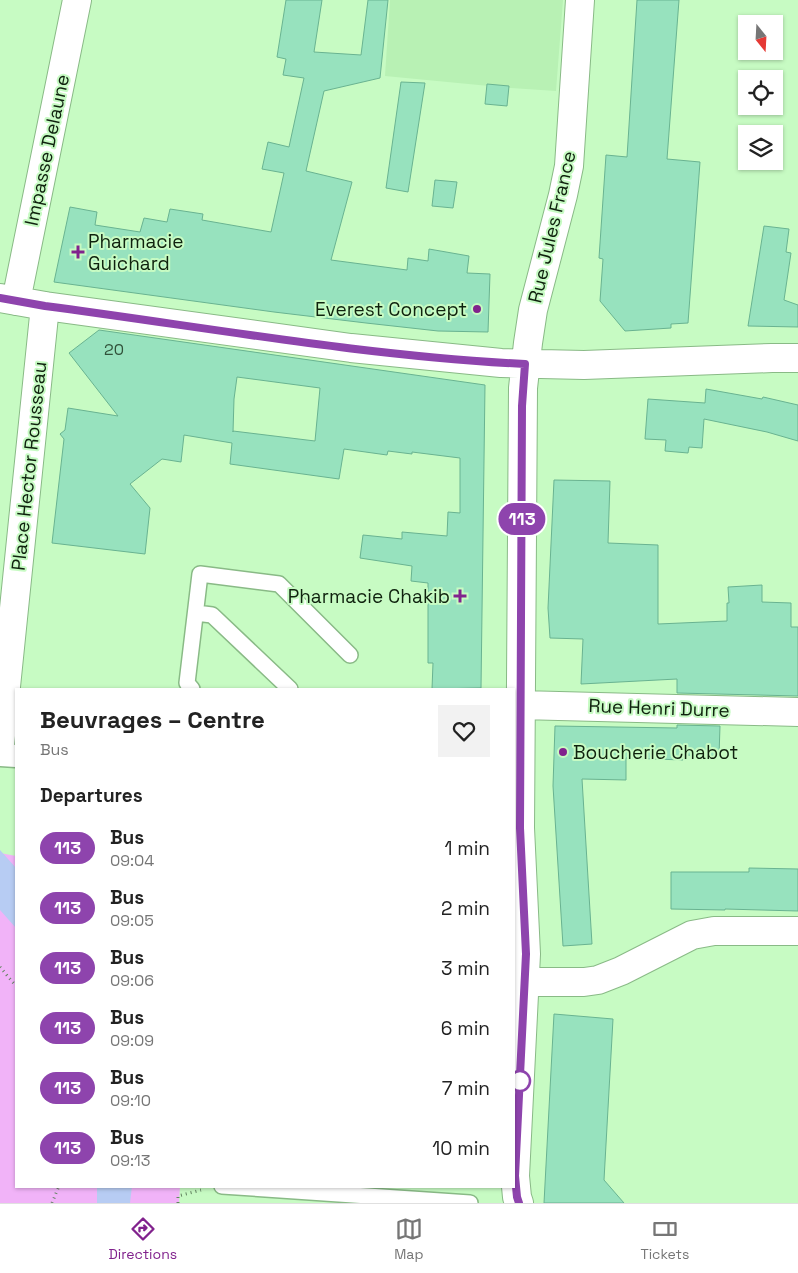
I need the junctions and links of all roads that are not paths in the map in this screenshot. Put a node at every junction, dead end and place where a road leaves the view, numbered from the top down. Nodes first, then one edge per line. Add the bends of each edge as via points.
1 (78, 0) edge
2 (580, 0) edge
3 (8, 300) edge
4 (45, 306) junction
5 (798, 358) edge
6 (525, 364) junction
7 (196, 613) junction
8 (350, 656) dead end
9 (191, 688) edge
10 (289, 688) edge
11 (520, 705) junction
12 (798, 712) edge
13 (0, 745) edge
14 (0, 755) edge
15 (15, 756) edge
16 (517, 828) edge
17 (798, 931) edge
18 (519, 982) edge
19 (251, 1188) edge
20 (470, 1203) edge
21 (518, 1203) edge

1 - 3 street, Impasse Delaune
2 - 6 street, Rue Jules France via 569,166 533,310
3 - 4 street
4 - 6 street via 351,348
4 - 13 street, Place Hector Rousseau
5 - 6 street
6 - 11 street, Rue Jules France
7 - 8 lane via 200,574 279,584
7 - 9 lane via 187,683
7 - 10 lane via 212,615
11 - 12 street, Rue Henri Durre
11 - 16 street, Rue Jules France
14 - 15 street
16 - 18 street, Rue Jules France via 526,936
17 - 18 street via 714,931 692,935 598,980
18 - 21 street, Rue Jules France via 515,1176
19 - 20 lane

